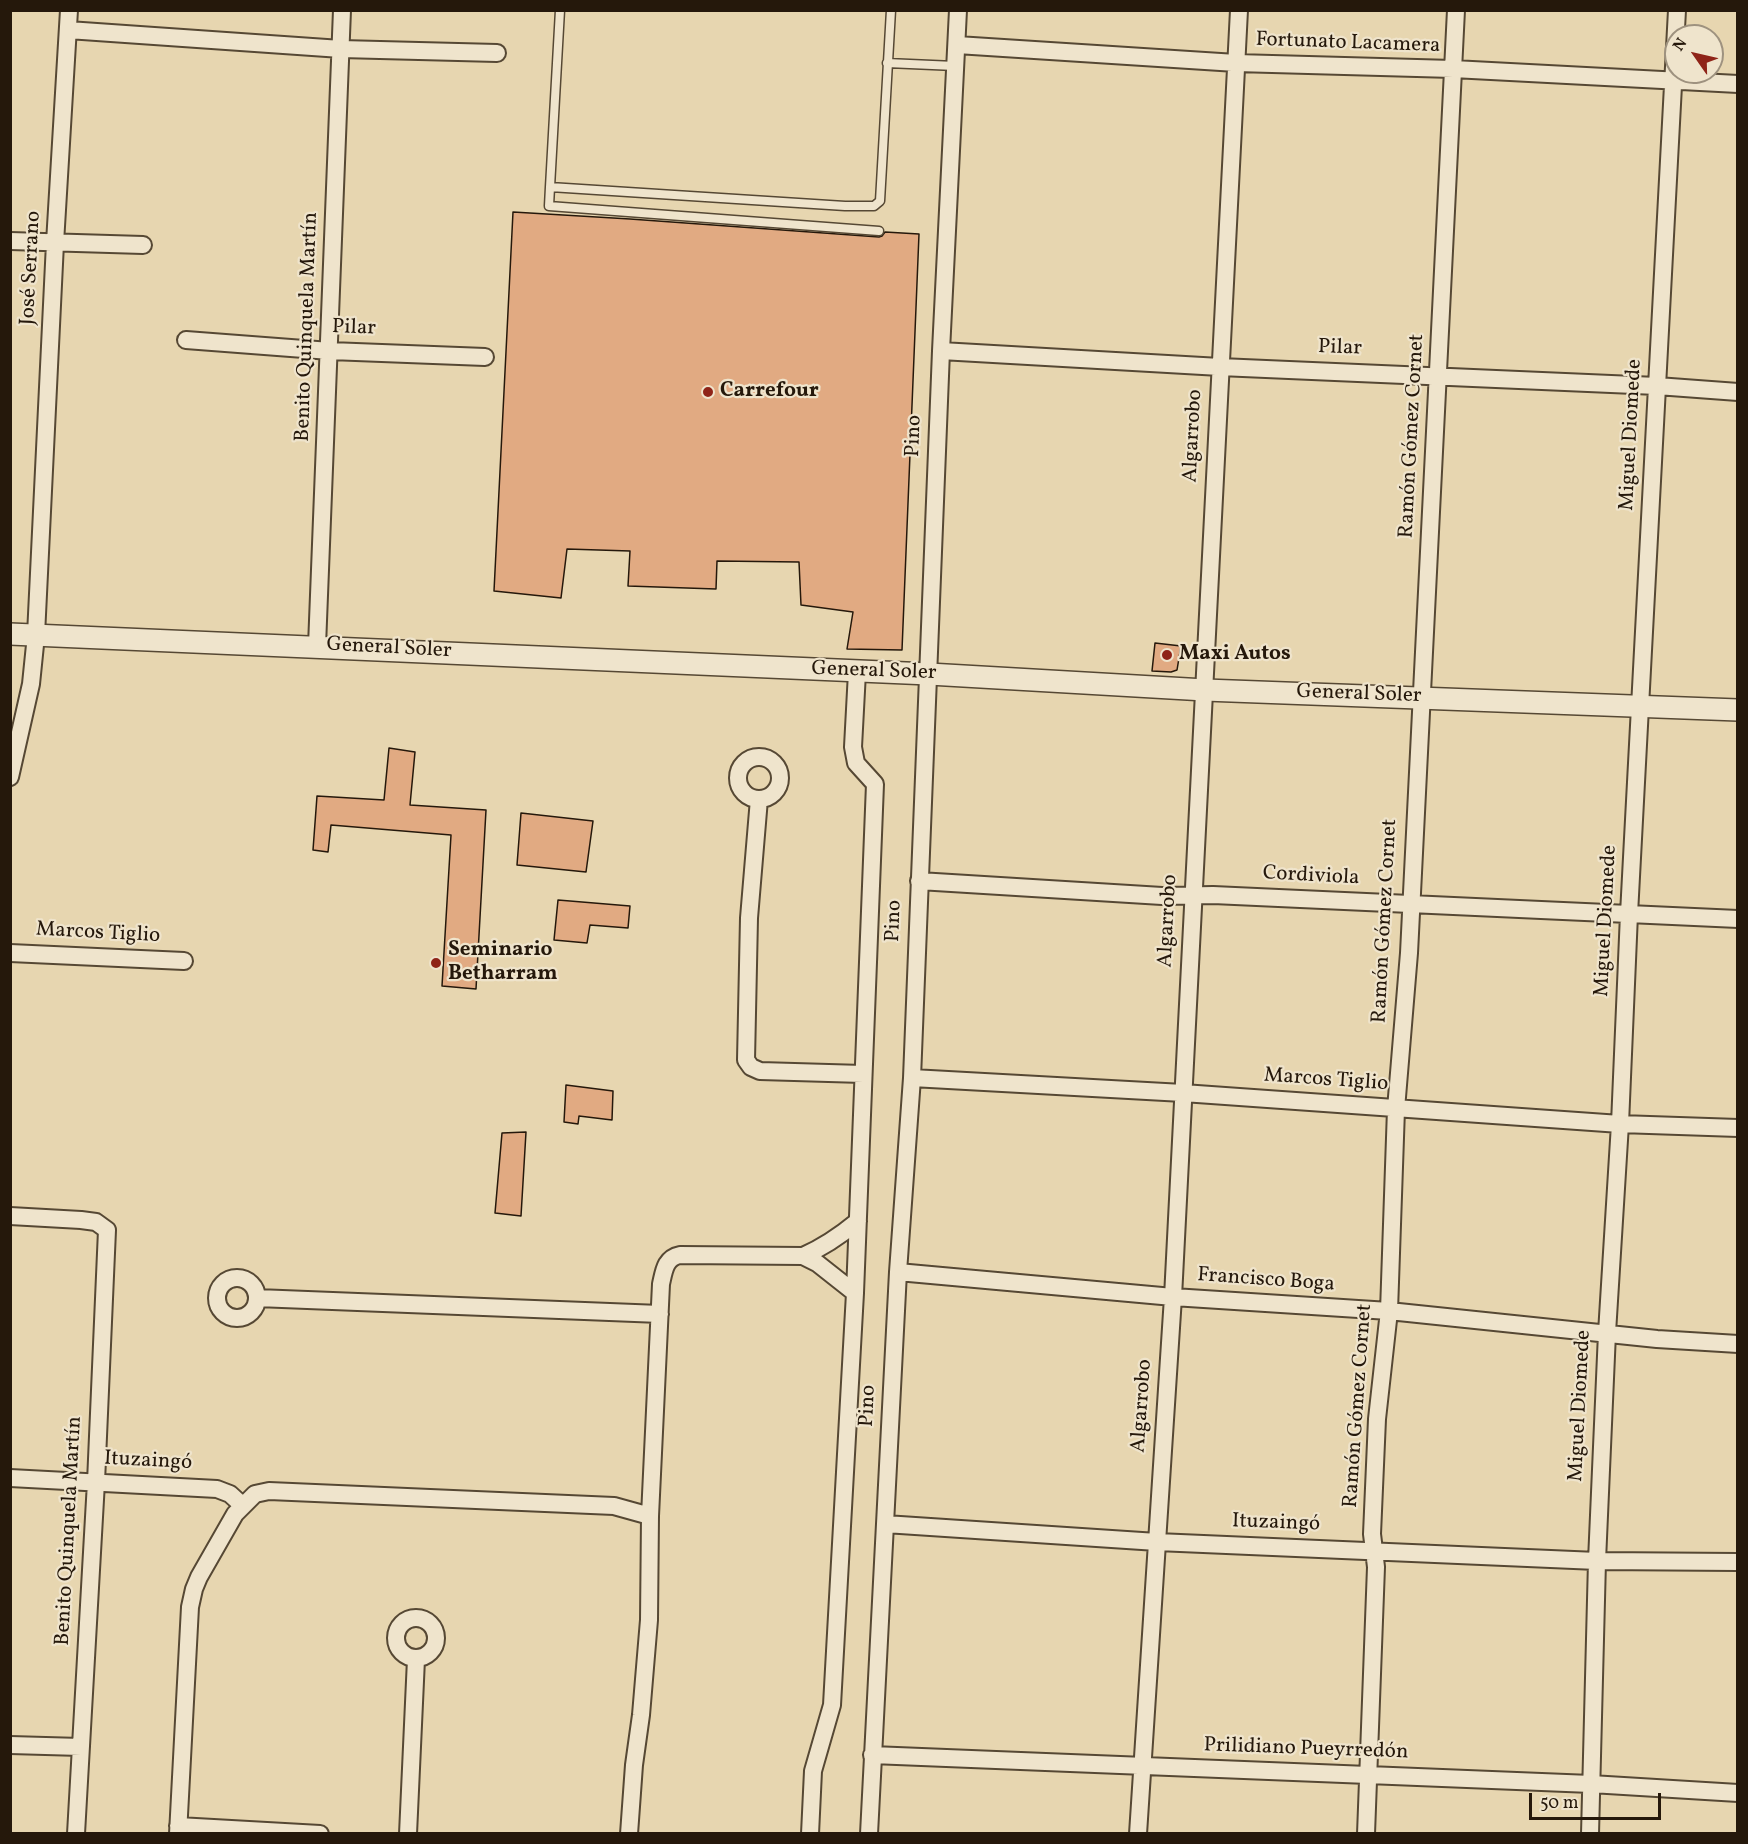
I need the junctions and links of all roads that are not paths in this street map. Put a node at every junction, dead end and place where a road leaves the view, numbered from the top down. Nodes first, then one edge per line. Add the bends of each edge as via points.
1 (69, 10) edge
2 (342, 10) edge
3 (560, 10) edge
4 (891, 10) edge
5 (958, 10) edge
6 (1239, 10) edge
7 (1456, 10) edge
8 (68, 30) junction
9 (957, 45) junction
10 (341, 49) junction
11 (497, 53) dead end
12 (887, 63) junction
13 (1236, 63) junction
14 (956, 66) junction
15 (1453, 69) junction
16 (1664, 80) edge
17 (1673, 84) edge
18 (550, 187) junction
19 (879, 231) dead end
20 (10, 241) edge
21 (55, 243) junction
22 (143, 246) dead end
23 (186, 340) dead end
24 (330, 351) junction
25 (941, 351) junction
26 (485, 357) dead end
27 (1220, 367) junction
28 (1438, 375) junction
29 (1658, 386) junction
30 (1737, 392) edge
31 (10, 634) edge
32 (36, 635) junction
33 (317, 646) junction
34 (857, 672) junction
35 (928, 674) junction
36 (1205, 690) junction
37 (1421, 698) junction
38 (1641, 706) junction
39 (1737, 710) edge
40 (10, 777) edge
41 (759, 799) dead end
42 (919, 881) junction
43 (1192, 896) junction
44 (1410, 904) junction
45 (1629, 914) junction
46 (1737, 920) edge
47 (10, 953) edge
48 (184, 961) dead end
49 (863, 1074) junction
50 (912, 1078) junction
51 (1183, 1093) junction
52 (1396, 1109) junction
53 (1620, 1124) junction
54 (1737, 1128) edge
55 (10, 1216) edge
56 (858, 1221) junction
57 (803, 1256) junction
58 (898, 1272) junction
59 (855, 1293) junction
60 (1173, 1297) junction
61 (257, 1298) dead end
62 (1389, 1311) junction
63 (660, 1314) junction
64 (1607, 1333) junction
65 (1737, 1344) edge
66 (10, 1478) edge
67 (96, 1482) junction
68 (243, 1505) junction
69 (650, 1515) junction
70 (885, 1524) junction
71 (1157, 1542) junction
72 (1374, 1551) junction
73 (1597, 1561) junction
74 (1737, 1562) edge
75 (416, 1659) dead end
76 (10, 1745) edge
77 (81, 1747) junction
78 (872, 1755) junction
79 (1141, 1766) junction
80 (1369, 1775) junction
81 (1591, 1784) junction
82 (1737, 1793) edge
83 (178, 1830) edge
84 (76, 1833) edge
85 (320, 1833) edge
86 (408, 1833) edge
87 (629, 1833) edge
88 (810, 1833) edge
89 (869, 1833) edge
90 (1138, 1833) edge
91 (1366, 1833) edge
92 (1590, 1833) edge

1 - 8 street, José Serrano
2 - 10 street, Benito Quinquela Martín
3 - 18 lane
4 - 12 lane
5 - 9 street, Pino
6 - 13 street, Algarrobo
7 - 15 street, Ramón Gómez Cornet
8 - 10 street
8 - 21 street, José Serrano
9 - 13 street, Fortunato Lacamera
9 - 14 street, Pino
10 - 11 street
10 - 24 street, Benito Quinquela Martín
12 - 14 lane
12 - 18 lane via 880,201 874,206 800,205
13 - 15 street, Fortunato Lacamera
13 - 27 street, Algarrobo
14 - 25 street, Pino
15 - 16 street, Fortunato Lacamera
15 - 28 street, Ramón Gómez Cornet
17 - 29 street, Miguel Diomede
18 - 19 lane via 549,206
20 - 21 street
21 - 22 street
21 - 32 street, José Serrano
23 - 24 street, Pilar
24 - 26 street, Pilar
24 - 33 street, Benito Quinquela Martín
25 - 27 street, Pilar
25 - 35 street, Pino
27 - 28 street, Pilar
27 - 36 street, Algarrobo
28 - 29 street, Pilar
28 - 37 street, Ramón Gómez Cornet
29 - 30 street, Pilar
29 - 38 street, Miguel Diomede
31 - 32 street, General Soler
32 - 33 street, General Soler
32 - 40 street, José Serrano via 32,684
33 - 34 street, General Soler
34 - 35 street, General Soler
34 - 49 street via 853,747 856,763 875,784
35 - 36 street, General Soler
35 - 42 street, Pino
36 - 37 street, General Soler
36 - 43 street, Algarrobo
37 - 38 street, General Soler
37 - 44 street, Ramón Gómez Cornet
38 - 39 street, General Soler
38 - 45 street, Miguel Diomede
41 - 49 street via 749,918 746,1060 760,1071
42 - 43 street, Cordiviola
42 - 50 street, Pino
43 - 44 street, Cordiviola
43 - 51 street, Algarrobo
44 - 45 street, Cordiviola
44 - 52 street, Ramón Gómez Cornet
45 - 46 street, Cordiviola
45 - 53 street, Miguel Diomede
47 - 48 street, Marcos Tiglio
49 - 56 street
50 - 51 street, Marcos Tiglio
50 - 58 street, Pino
51 - 52 street, Marcos Tiglio
51 - 60 street, Algarrobo
52 - 53 street, Marcos Tiglio
52 - 62 street, Ramón Gómez Cornet
53 - 54 street, Marcos Tiglio
53 - 64 street, Miguel Diomede
55 - 67 street, Benito Quinquela Martín via 96,1222 107,1230
56 - 57 street via 842,1235
56 - 59 street
57 - 59 street
57 - 63 street via 674,1256 666,1264
58 - 60 street, Francisco Boga
58 - 70 street, Pino
59 - 88 street via 832,1705 813,1771
60 - 62 street, Francisco Boga
60 - 71 street, Algarrobo
61 - 63 street
62 - 64 street, Francisco Boga
62 - 72 street, Ramón Gómez Cornet via 1377,1419
63 - 69 street
64 - 65 street, Francisco Boga
64 - 73 street, Miguel Diomede
66 - 67 street, Ituzaingó
67 - 68 street, Ituzaingó via 217,1489
67 - 77 street, Benito Quinquela Martín
68 - 69 street via 255,1494 269,1491 614,1506
68 - 83 street via 194,1589 190,1607
69 - 87 street via 649,1620
70 - 71 street, Ituzaingó
70 - 78 street, Pino
71 - 72 street, Ituzaingó
71 - 79 street, Algarrobo
72 - 73 street, Ituzaingó
72 - 80 street, Ramón Gómez Cornet
73 - 74 street, Ituzaingó
73 - 81 street, Miguel Diomede
75 - 86 street
76 - 77 street
77 - 84 street, Benito Quinquela Martín
78 - 79 street, Prilidiano Pueyrredón
78 - 89 street, Pino
79 - 80 street, Prilidiano Pueyrredón
79 - 90 street, Algarrobo
80 - 81 street, Prilidiano Pueyrredón
80 - 91 street, Ramón Gómez Cornet
81 - 82 street, Prilidiano Pueyrredón
81 - 92 street, Miguel Diomede
83 - 85 street

